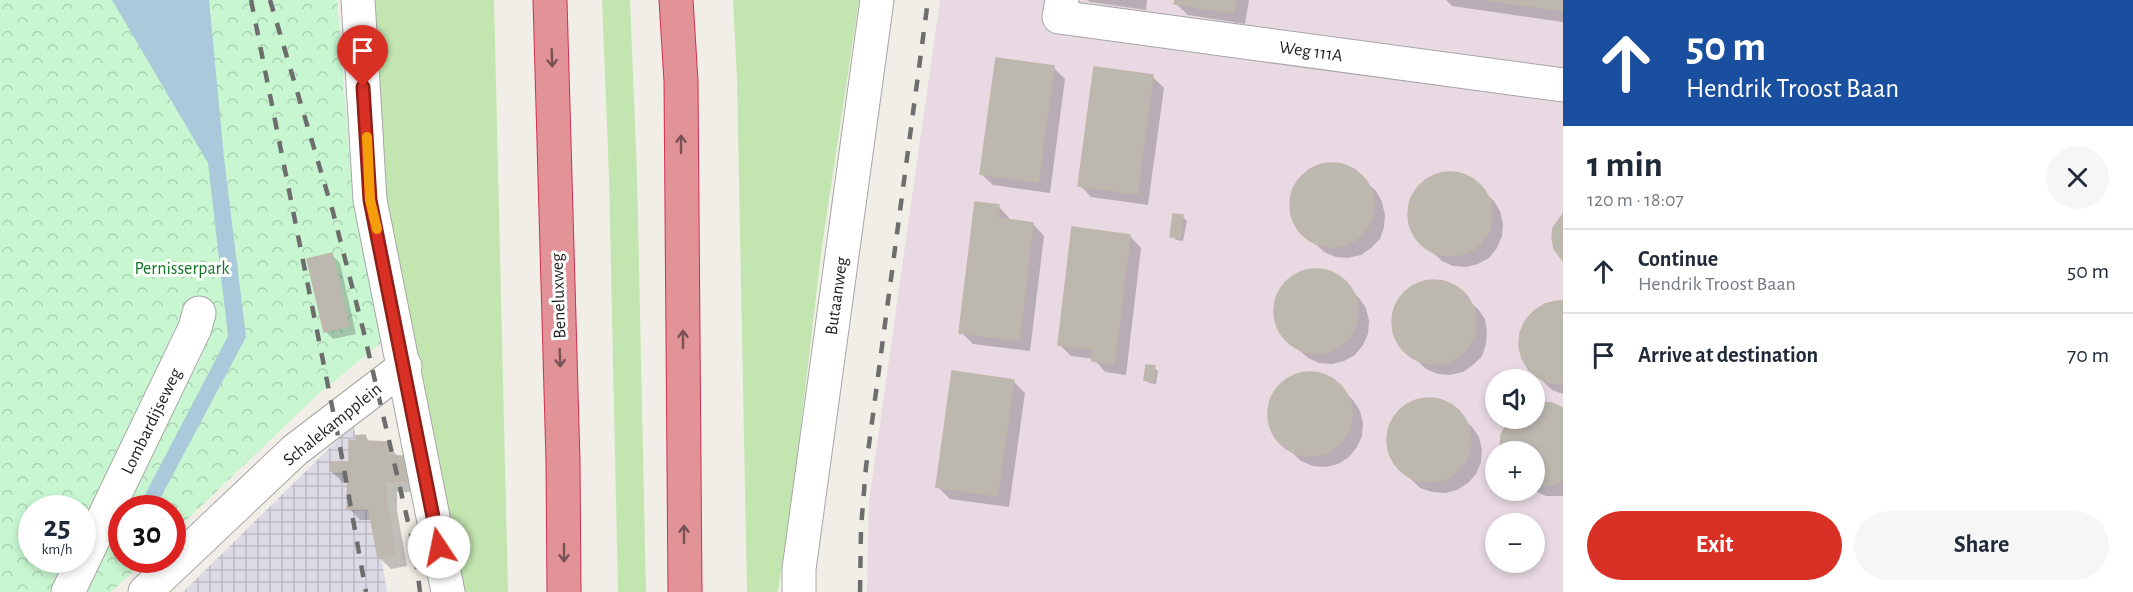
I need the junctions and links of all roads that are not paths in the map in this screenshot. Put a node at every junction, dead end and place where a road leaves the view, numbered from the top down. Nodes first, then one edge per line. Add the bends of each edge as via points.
1 (358, 0) edge
2 (550, 0) edge
3 (676, 0) edge
4 (877, 0) edge
5 (1060, 8) edge
6 (1563, 85) edge
7 (199, 313) dead end
8 (405, 366) junction
9 (68, 592) edge
10 (145, 592) edge
11 (448, 592) edge
12 (564, 592) edge
13 (685, 592) edge
14 (799, 592) edge

1 - 8 street via 370,200
2 -> 12 highway, Beneluxweg
13 -> 3 highway via 681,81
4 - 14 street, Butaanweg
5 - 6 street, Weg 111A
7 - 9 street, Lombardijseweg
8 - 10 street, Schalekampplein via 295,450
8 - 11 street, Schalekampplein

